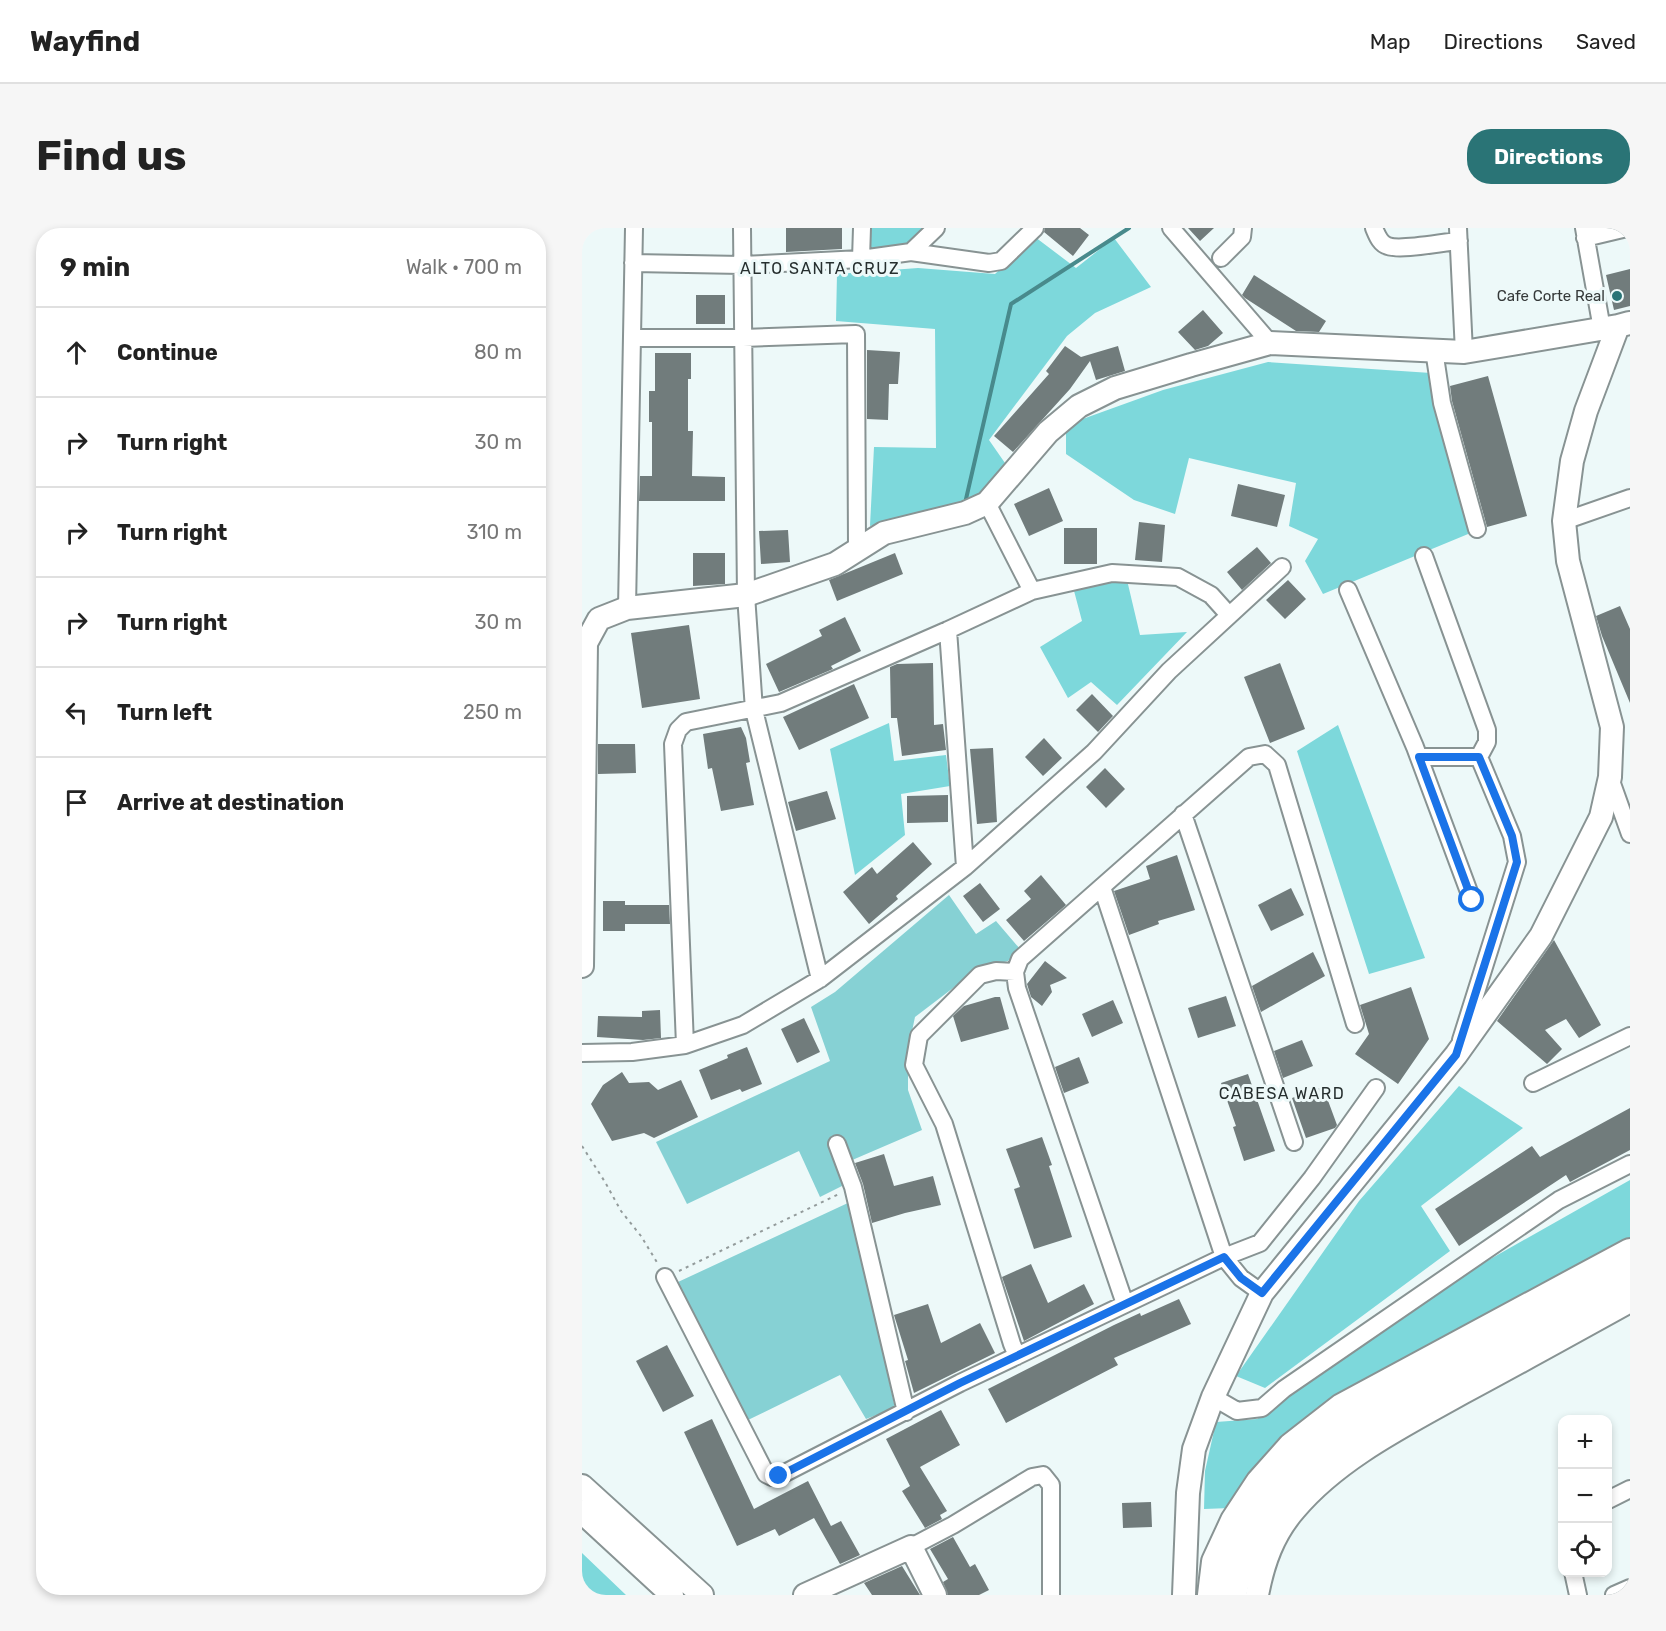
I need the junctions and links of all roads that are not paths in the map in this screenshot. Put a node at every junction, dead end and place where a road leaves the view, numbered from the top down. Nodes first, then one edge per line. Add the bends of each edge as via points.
1 (634, 228) edge
2 (742, 228) edge
3 (862, 228) edge
4 (936, 228) edge
5 (1035, 228) edge
6 (1171, 228) edge
7 (1243, 228) edge
8 (1374, 228) edge
9 (1627, 228) edge
10 (1584, 233) edge
11 (1459, 234) edge
12 (911, 252) junction
13 (1221, 258) dead end
14 (861, 259) junction
15 (633, 263) junction
16 (742, 265) junction
17 (1617, 326) edge
18 (632, 338) junction
19 (742, 338) junction
20 (1270, 343) junction
21 (1434, 350) junction
22 (1464, 352) junction
23 (1630, 498) edge
24 (987, 503) junction
25 (1564, 520) junction
26 (1477, 529) dead end
27 (857, 548) junction
28 (1424, 556) dead end
29 (1282, 567) dead end
30 (1348, 590) dead end
31 (1032, 591) junction
32 (746, 595) junction
33 (627, 608) junction
34 (1229, 615) junction
35 (948, 630) junction
36 (754, 710) junction
37 (1419, 757) junction
38 (1479, 757) junction
39 (1610, 777) junction
40 (1183, 814) junction
41 (1630, 834) edge
42 (965, 867) junction
43 (1102, 887) junction
44 (1472, 900) dead end
45 (582, 966) edge
46 (1016, 972) junction
47 (820, 979) junction
48 (1355, 1024) dead end
49 (1630, 1036) edge
50 (685, 1045) junction
51 (582, 1053) edge
52 (1456, 1055) junction
53 (1533, 1083) dead end
54 (1376, 1088) dead end
55 (1294, 1142) dead end
56 (837, 1144) dead end
57 (1630, 1164) edge
58 (1630, 1253) edge
59 (1224, 1257) junction
60 (665, 1277) road end
61 (1630, 1277) edge
62 (1262, 1293) junction
63 (1630, 1301) edge
64 (1125, 1304) junction
65 (1017, 1356) junction
66 (1213, 1396) junction
67 (906, 1412) junction
68 (582, 1486) edge
69 (1630, 1489) edge
70 (1612, 1498) edge
71 (582, 1512) edge
72 (911, 1546) junction
73 (1573, 1577) edge
74 (1630, 1588) edge
75 (672, 1595) edge
76 (702, 1595) edge
77 (806, 1595) edge
78 (935, 1595) edge
79 (1051, 1595) edge
80 (1184, 1595) edge
81 (1212, 1595) edge
82 (1232, 1595) edge
83 (1257, 1595) edge
84 (1578, 1595) edge
85 (1614, 1595) edge

1 - 15 street
2 - 16 street
3 - 14 street
4 - 12 street
5 - 12 street via 1001,261 989,263
6 - 20 street
7 - 13 street via 1242,237
8 - 11 street via 1386,246 1398,247
9 - 10 street
10 - 17 street
11 - 22 street
12 - 14 street
14 - 16 street
15 - 16 street
15 - 18 street
16 - 19 street
17 - 22 street
17 - 25 street via 1572,460
18 - 19 street
18 - 33 street
19 - 27 street via 856,334
19 - 32 street
20 - 21 street
20 - 24 street via 1115,388 1078,406 1048,432
21 - 22 street
21 - 26 street via 1442,403
23 - 25 street
24 - 27 street via 965,513 884,533
24 - 31 street
25 - 39 street via 1568,561 1612,727
27 - 32 street via 835,564
28 - 38 street via 1486,730 1487,742
29 - 34 street
30 - 37 street
31 - 34 street via 1112,573 1179,577 1211,595
31 - 35 street
32 - 33 street
32 - 36 street
33 - 45 street via 598,619 586,643
34 - 42 street via 1169,671 1094,752
35 - 36 street via 781,703
35 - 42 street
36 - 47 street
36 - 50 street via 686,722 673,744
37 - 38 street
37 - 44 street
38 - 52 street via 1512,836 1517,862
39 - 41 street
39 - 52 street via 1601,817 1541,936
40 - 43 street
40 - 48 street via 1249,757 1265,754 1277,765
40 - 55 street
42 - 47 street
43 - 46 street via 1020,959
43 - 59 street
46 - 64 street via 1017,988
46 - 65 street via 980,975 918,1036 914,1065 944,1124
47 - 50 street via 743,1025
49 - 53 street
50 - 51 street
52 - 62 street
54 - 59 street via 1260,1243
56 - 67 street via 853,1187
57 - 66 street via 1559,1200 1262,1408 1237,1411
58 - 81 highway via 1341,1408 1292,1447 1260,1483 1235,1521 1216,1562
59 - 62 street via 1241,1278
59 - 64 street
60 - 67 street via 766,1474 779,1476
61 - 82 highway via 1358,1426 1310,1461 1277,1499 1254,1538
62 - 66 street
63 - 83 street via 1390,1433 1316,1486 1275,1537 1262,1566
64 - 65 street
65 - 67 street
66 - 80 street via 1194,1449
68 - 76 street
69 - 70 street
71 - 75 street
72 - 77 street
72 - 78 street
72 - 79 street via 1032,1477 1043,1475 1051,1485
73 - 84 street
74 - 85 street

